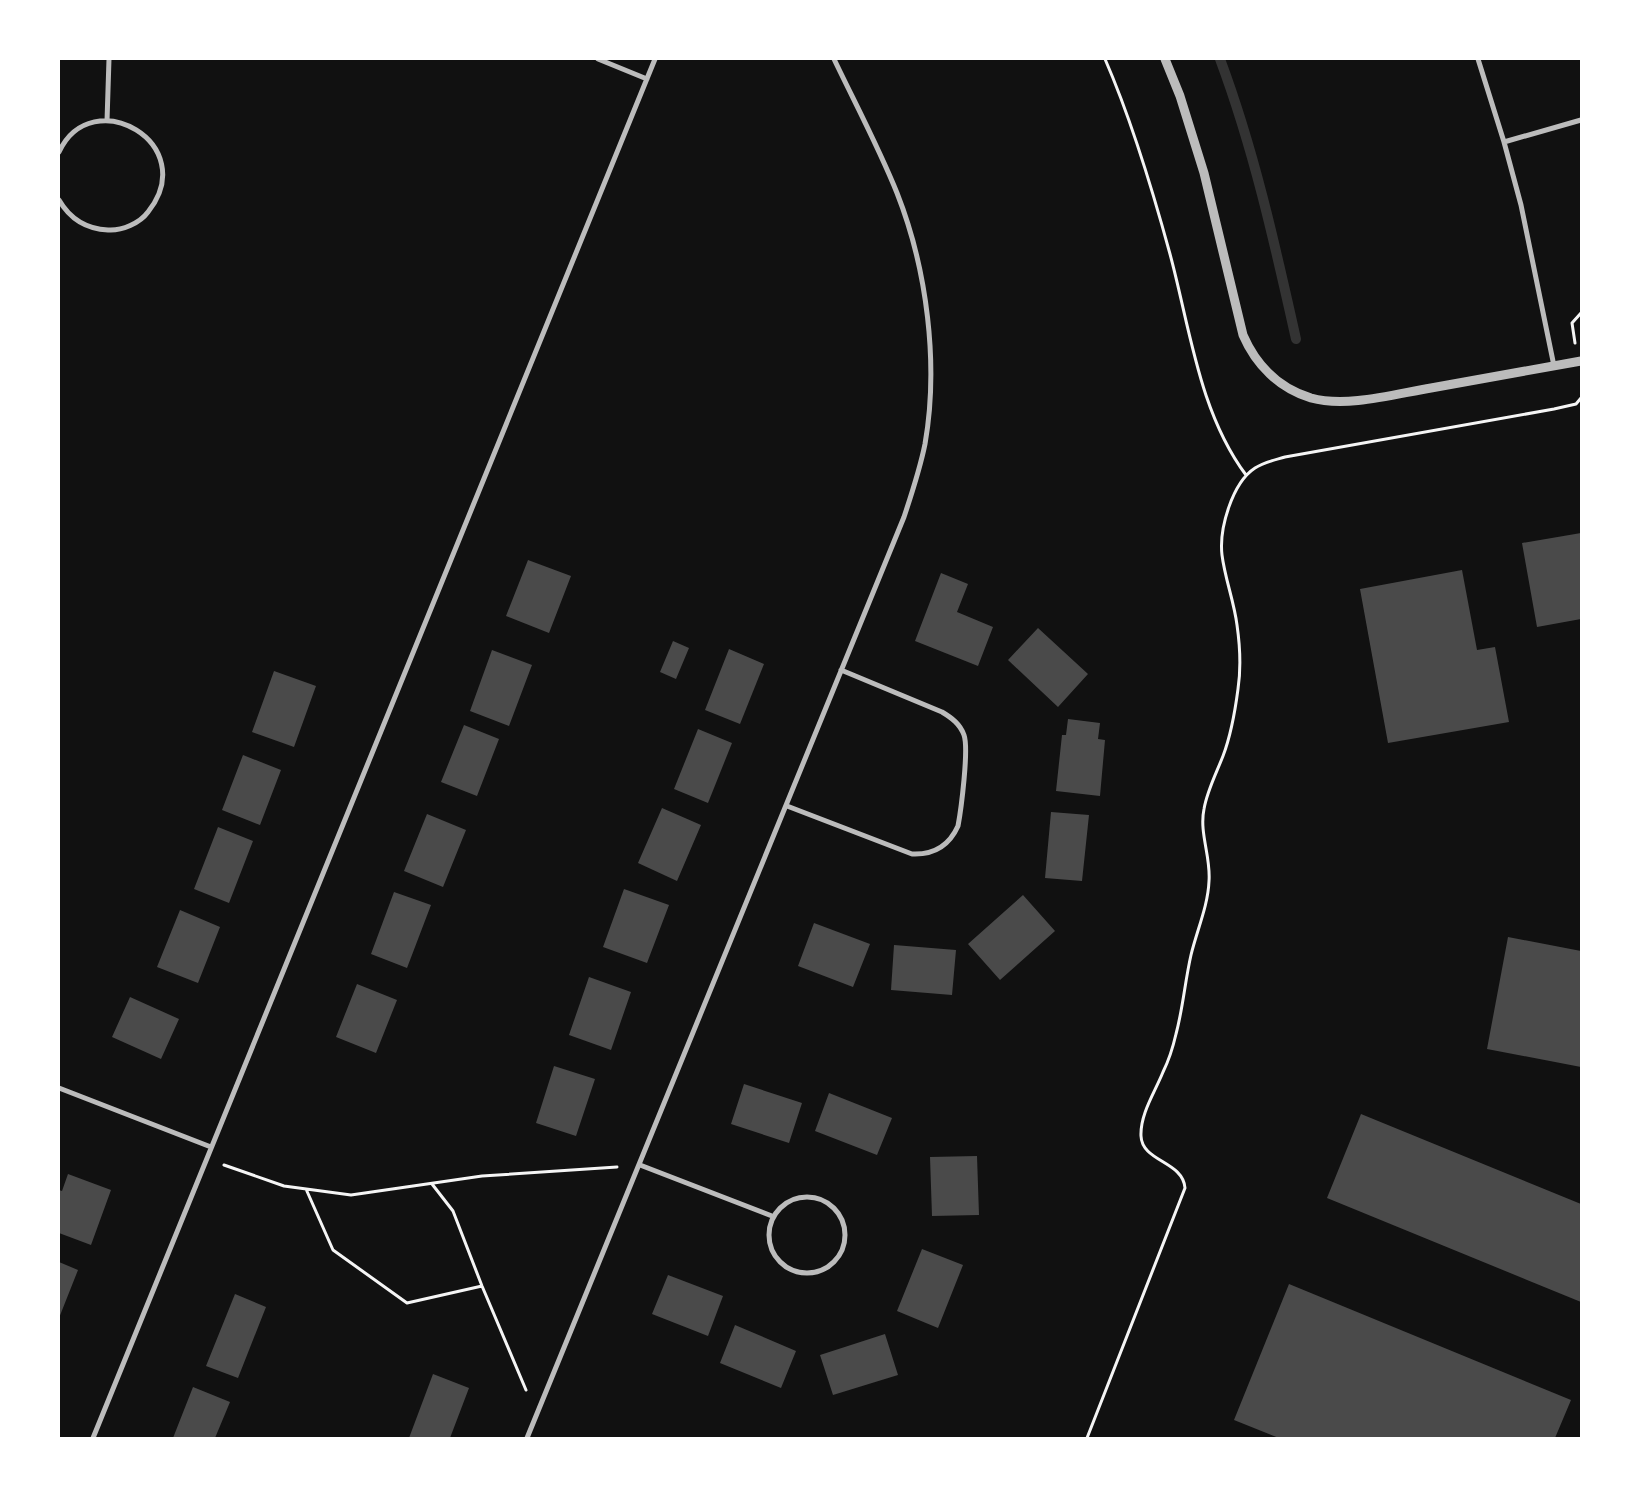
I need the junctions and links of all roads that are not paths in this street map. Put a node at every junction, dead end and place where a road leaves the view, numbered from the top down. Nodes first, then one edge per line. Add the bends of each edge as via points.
1 (109, 59) edge
2 (598, 59) edge
3 (655, 59) edge
4 (834, 59) edge
5 (1165, 59) edge
6 (1478, 59) edge
7 (646, 79) junction
8 (1581, 120) edge
9 (107, 121) junction
10 (1504, 142) junction
11 (59, 152) edge
12 (59, 200) edge
13 (1581, 361) edge
14 (1554, 366) junction
15 (842, 670) junction
16 (787, 806) junction
17 (59, 1088) edge
18 (211, 1147) junction
19 (640, 1165) junction
20 (772, 1216) junction
21 (93, 1438) edge
22 (528, 1438) edge

1 - 9 street
2 - 7 street
3 - 7 street
4 - 15 street via 908,224 923,293 930,368 928,418 919,469 904,517
5 - 14 street via 1204,173 1243,335 1256,359 1275,380 1305,396 1338,401
6 - 10 street
7 - 18 street
8 - 10 street
9 - 11 street via 90,124 74,132
9 - 12 street via 126,124 142,133 155,147 162,165 162,184 157,202 145,216 129,226 111,231 77,222
10 - 14 street via 1530,244
13 - 14 street
15 - 16 street
15 - 16 street via 956,721 966,743 958,826 944,846 929,854 912,854
16 - 19 street
17 - 18 street
18 - 21 street
19 - 20 street
19 - 22 street
20 - 20 street via 769,1241 773,1253 791,1270 815,1273 832,1264 843,1250 845,1224 830,1204 818,1198 792,1199

